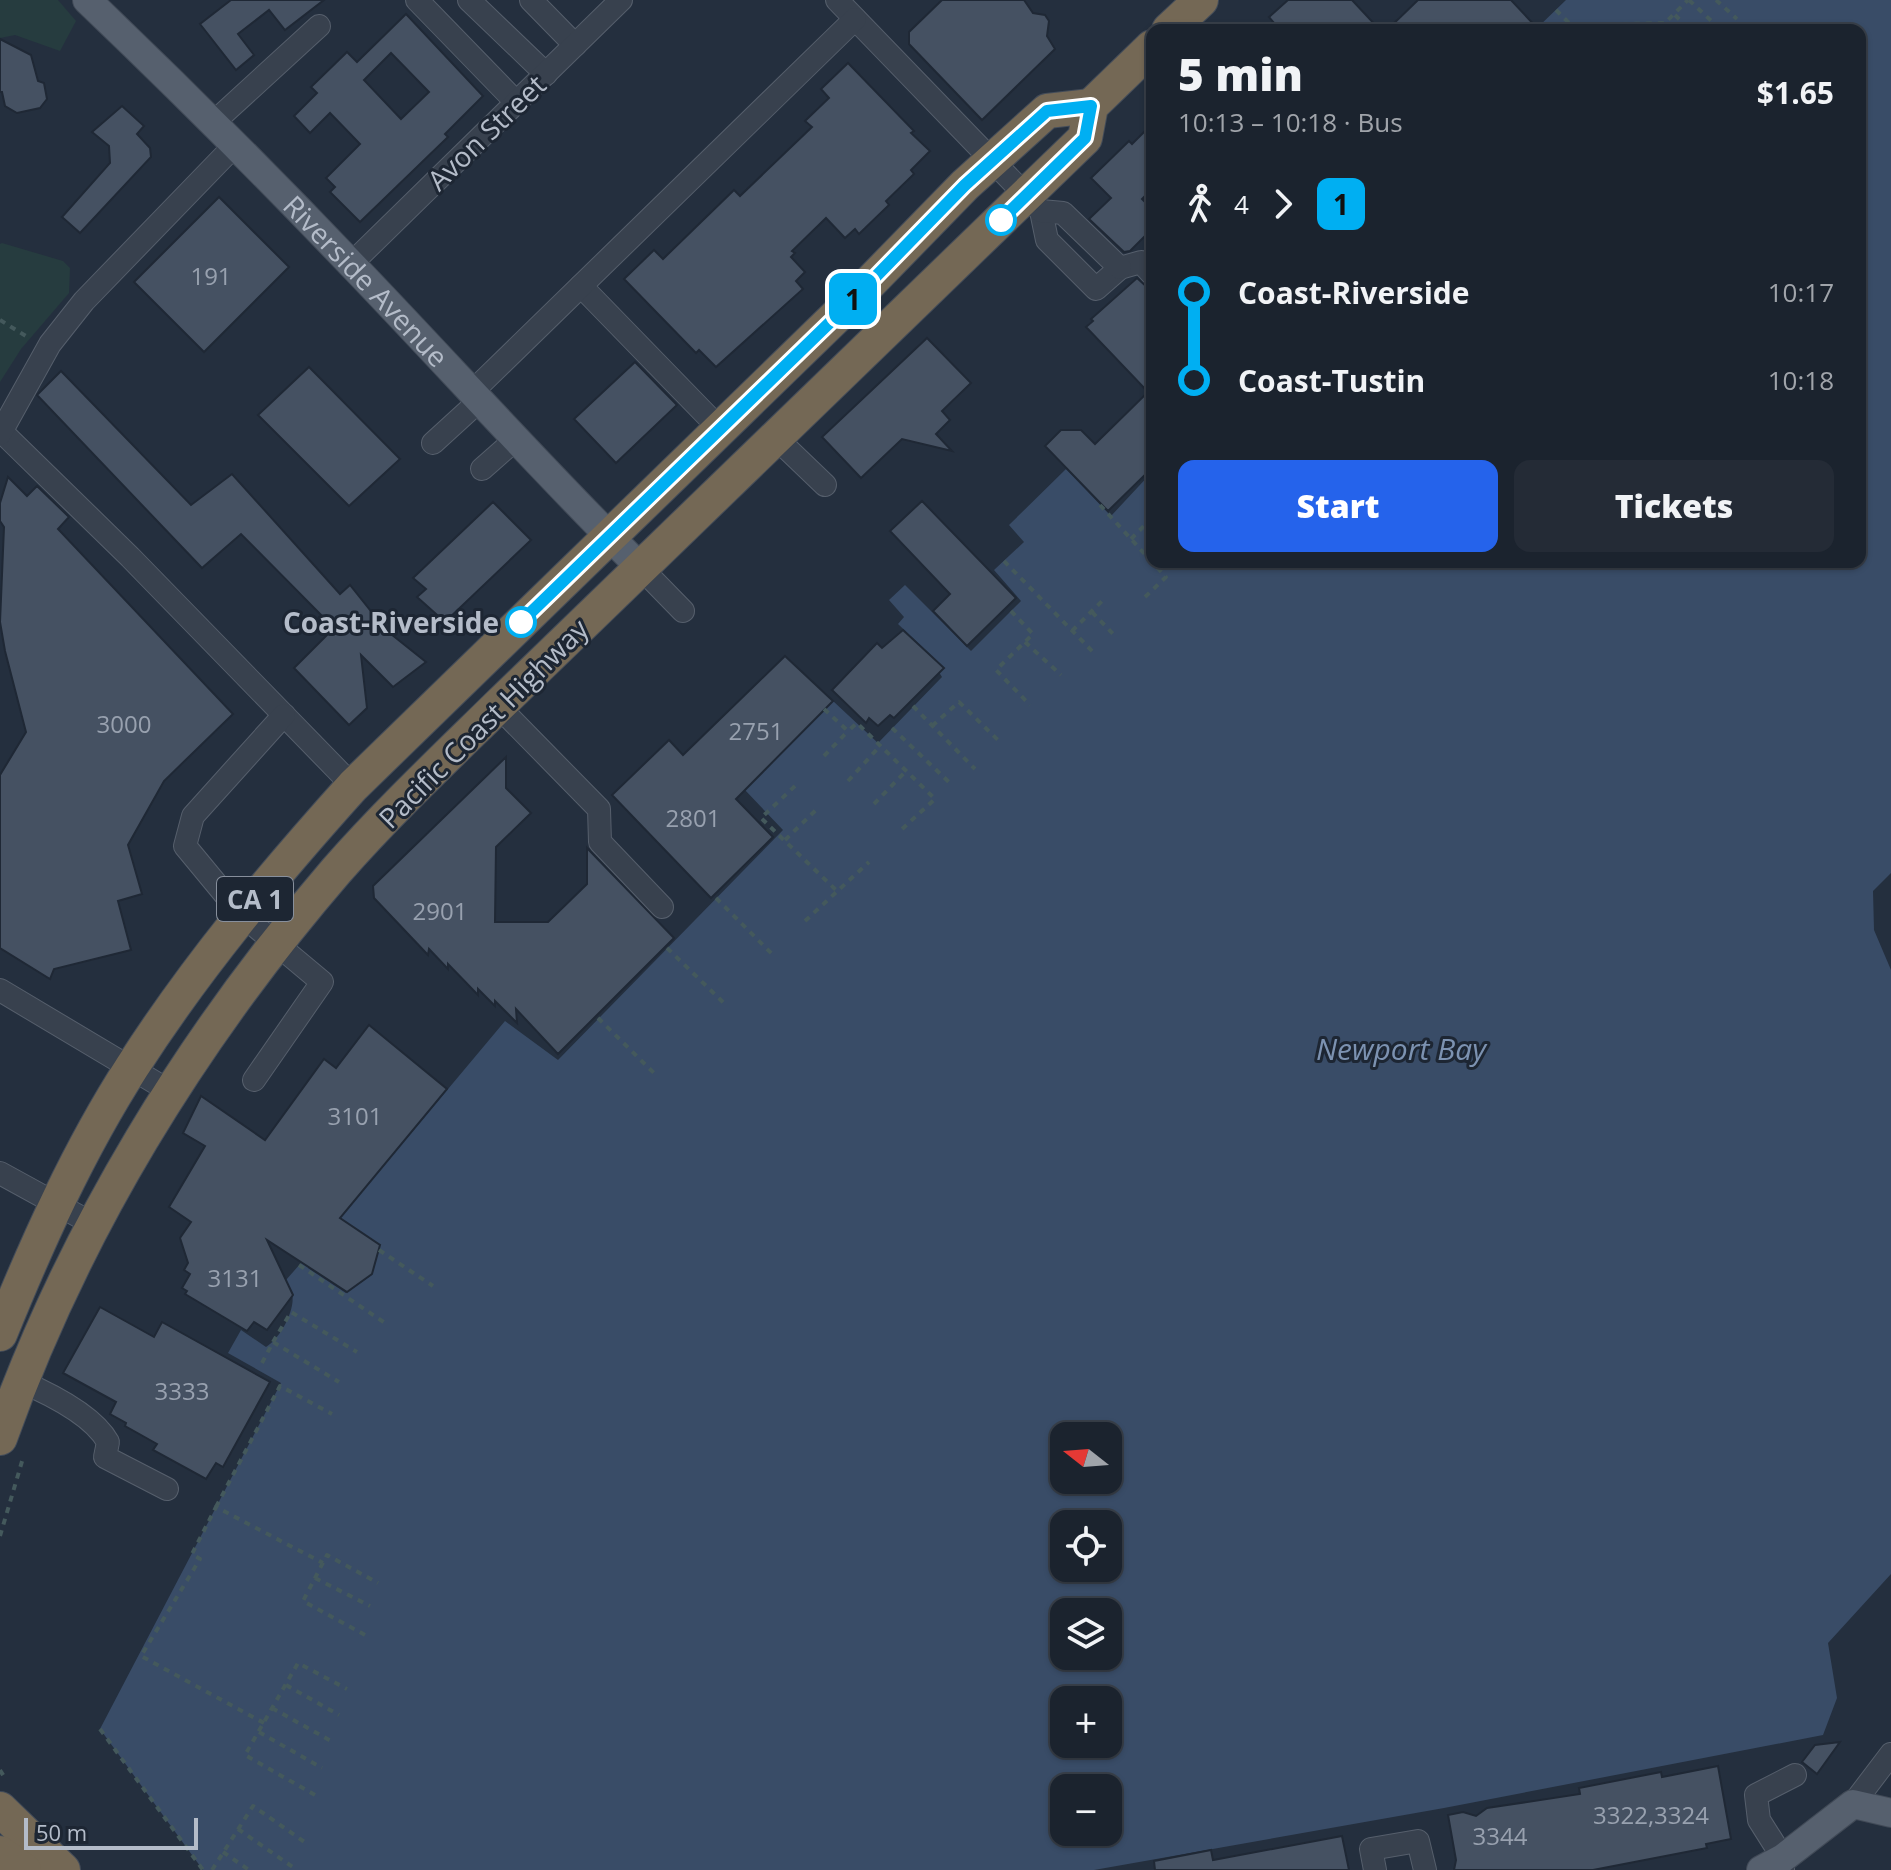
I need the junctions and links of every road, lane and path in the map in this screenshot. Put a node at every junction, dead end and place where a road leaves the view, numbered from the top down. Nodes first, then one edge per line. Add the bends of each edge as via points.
1 (87, 0) edge
2 (417, 0) edge
3 (469, 0) edge
4 (531, 0) edge
5 (621, 0) edge
6 (837, 0) edge
7 (1201, 0) edge
8 (1689, 0) edge
9 (1716, 0) edge
10 (1556, 10) dead end
11 (1674, 14) junction
12 (855, 19) junction
13 (1737, 19) dead end
14 (1653, 23) joint
15 (1175, 24) edge
16 (1570, 24) edge
17 (1583, 24) edge
18 (1621, 24) joint
19 (1684, 24) edge
20 (1715, 24) edge
21 (319, 26) dead end
22 (575, 45) junction
23 (1146, 53) edge
24 (546, 74) junction
25 (516, 102) junction
26 (1091, 106) junction
27 (213, 123) junction
28 (235, 145) junction
29 (993, 161) junction
30 (1034, 203) junction
31 (351, 264) junction
32 (1146, 267) edge
33 (1120, 268) junction
34 (581, 286) junction
35 (0, 320) edge
36 (28, 338) dead end
37 (476, 396) junction
38 (720, 429) junction
39 (1, 432) edge
40 (776, 438) junction
41 (516, 439) junction
42 (433, 443) dead end
43 (482, 469) dead end
44 (825, 485) dead end
45 (1100, 505) dead end
46 (1146, 524) edge
47 (609, 537) junction
48 (1131, 539) junction
49 (1146, 555) edge
50 (1004, 561) dead end
51 (641, 568) junction
52 (1158, 568) edge
53 (1145, 597) dead end
54 (1102, 601) dead end
55 (683, 611) dead end
56 (1011, 611) dead end
57 (1092, 612) dead end
58 (1072, 631) junction
59 (1115, 636) dead end
60 (1025, 642) junction
61 (1095, 654) dead end
62 (1061, 675) dead end
63 (1030, 705) dead end
64 (498, 706) junction
65 (913, 706) dead end
66 (824, 709) dead end
67 (284, 715) junction
68 (932, 726) junction
69 (892, 728) dead end
70 (848, 731) junction
71 (1000, 742) dead end
72 (880, 746) junction
73 (824, 756) dead end
74 (975, 769) dead end
75 (906, 771) junction
76 (848, 781) dead end
77 (951, 784) dead end
78 (353, 786) junction
79 (795, 786) dead end
80 (874, 804) dead end
81 (816, 810) dead end
82 (901, 830) dead end
83 (785, 840) junction
84 (869, 862) dead end
85 (837, 891) junction
86 (716, 898) dead end
87 (662, 907) dead end
88 (242, 915) junction
89 (805, 921) dead end
90 (276, 944) junction
91 (667, 948) dead end
92 (772, 954) dead end
93 (0, 990) edge
94 (726, 1005) dead end
95 (598, 1018) dead end
96 (131, 1068) junction
97 (657, 1076) dead end
98 (254, 1080) dead end
99 (171, 1092) junction
100 (0, 1173) edge
101 (56, 1206) junction
102 (93, 1224) junction
103 (379, 1250) dead end
104 (299, 1265) dead end
105 (433, 1286) dead end
106 (388, 1325) dead end
107 (0, 1334) edge
108 (273, 1342) junction
109 (357, 1352) dead end
110 (262, 1363) dead end
111 (20, 1381) junction
112 (339, 1382) dead end
113 (332, 1414) dead end
114 (0, 1438) edge
115 (167, 1489) dead end
116 (216, 1507) junction
117 (323, 1563) junction
118 (315, 1577) junction
119 (378, 1583) dead end
120 (370, 1606) dead end
121 (365, 1635) dead end
122 (286, 1685) junction
123 (347, 1689) dead end
124 (272, 1708) junction
125 (339, 1715) dead end
126 (264, 1723) junction
127 (100, 1729) dead end
128 (259, 1732) junction
129 (331, 1741) dead end
130 (1891, 1754) edge
131 (322, 1768) dead end
132 (1795, 1775) dead end
133 (315, 1795) dead end
134 (1853, 1804) junction
135 (0, 1809) edge
136 (1891, 1813) edge
137 (238, 1829) junction
138 (306, 1843) dead end
139 (223, 1852) junction
140 (0, 1853) edge
141 (1776, 1866) edge
142 (24, 1870) edge
143 (63, 1870) edge
144 (203, 1870) edge
145 (212, 1870) edge
146 (249, 1870) edge
147 (297, 1870) edge
148 (1375, 1870) edge
149 (1425, 1870) edge

1 - 27 main road, Riverside Avenue
2 - 25 street
3 - 24 street
4 - 22 street
5 - 22 street, Avon Street
6 - 12 street
7 - 15 highway
8 - 11 path
8 - 20 path
9 - 13 path
10 - 16 path
11 - 14 path via 1665,23
11 - 19 path
12 - 29 street
12 - 34 street
14 - 18 path
17 - 18 path
21 - 27 street
22 - 24 street, Avon Street
23 - 26 highway, Pacific Coast Highway / CA 1
24 - 25 street, Avon Street
25 - 31 street, Avon Street
26 - 29 highway, Pacific Coast Highway / CA 1 via 1047,111
26 - 30 highway, Pacific Coast Highway / CA 1 via 1085,138
27 - 28 main road, Riverside Avenue
28 - 31 main road, Riverside Avenue
28 - 39 street via 84,301 50,344
29 - 30 street
29 - 38 highway, Pacific Coast Highway / CA 1
30 - 33 street via 1063,213
30 - 33 street via 1047,240 1096,289
30 - 40 highway, Pacific Coast Highway / CA 1
31 - 37 main road, Riverside Avenue
32 - 33 street via 1141,262
34 - 37 street
34 - 38 street
35 - 36 path
37 - 41 main road, Riverside Avenue
37 - 42 street
38 - 47 highway, Pacific Coast Highway / CA 1
39 - 67 street
40 - 44 street
40 - 51 highway, Pacific Coast Highway / CA 1
41 - 43 street
41 - 47 main road, Riverside Avenue
45 - 48 path
46 - 48 path
47 - 51 main road, Riverside Avenue
47 - 78 highway, Pacific Coast Highway / CA 1
48 - 49 path
50 - 58 path
51 - 55 street
51 - 64 highway, Pacific Coast Highway / CA 1
52 - 53 path via 1166,577
54 - 58 path
56 - 60 path via 1033,634
57 - 59 path
58 - 61 path
60 - 62 path
60 - 63 path via 996,670
64 - 87 street via 599,809 600,842
64 - 90 highway, Pacific Coast Highway / CA 1 via 402,800
65 - 68 path
66 - 70 path
67 - 78 street
67 - 88 street via 193,816 185,846
68 - 71 path via 959,702
68 - 74 path
69 - 77 path
70 - 72 path via 857,723
70 - 73 path
72 - 75 path
72 - 76 path
75 - 80 path
75 - 82 path via 935,799
78 - 88 highway, Pacific Coast Highway / CA 1
79 - 83 path via 761,818
81 - 83 path
83 - 85 path
84 - 85 path
85 - 89 path
86 - 92 path
88 - 90 street
88 - 96 highway, Pacific Coast Highway / CA 1
90 - 98 street via 322,982
90 - 99 highway, Pacific Coast Highway / CA 1
91 - 94 path
93 - 96 street
95 - 97 path
96 - 99 street
96 - 101 highway, Pacific Coast Highway / CA 1
99 - 102 highway, Pacific Coast Highway / CA 1
100 - 101 street
101 - 102 street
101 - 107 highway, Pacific Coast Highway / CA 1
102 - 111 highway, Pacific Coast Highway / CA 1
103 - 105 path
104 - 106 path
108 - 109 path via 291,1312
108 - 110 path
108 - 112 path
111 - 114 highway, Pacific Coast Highway / CA 1
111 - 115 street via 46,1392 101,1430 108,1442 105,1457
113 - 116 path via 280,1386
116 - 117 path
116 - 126 path via 192,1554 200,1559 141,1656
117 - 118 path
117 - 119 path via 327,1555
118 - 120 path
118 - 121 path via 303,1601
122 - 123 path via 298,1663
122 - 124 path
122 - 125 path
124 - 126 path
124 - 129 path
126 - 128 path
127 - 144 path
128 - 131 path
128 - 133 path via 245,1755
130 - 134 street
132 - 141 street via 1756,1795
134 - 136 main road
134 - 141 main road
135 - 143 highway
137 - 138 path via 253,1806
137 - 139 path
137 - 147 path
139 - 145 path
139 - 146 path
140 - 142 highway
148 - 149 street via 1371,1849 1418,1841

